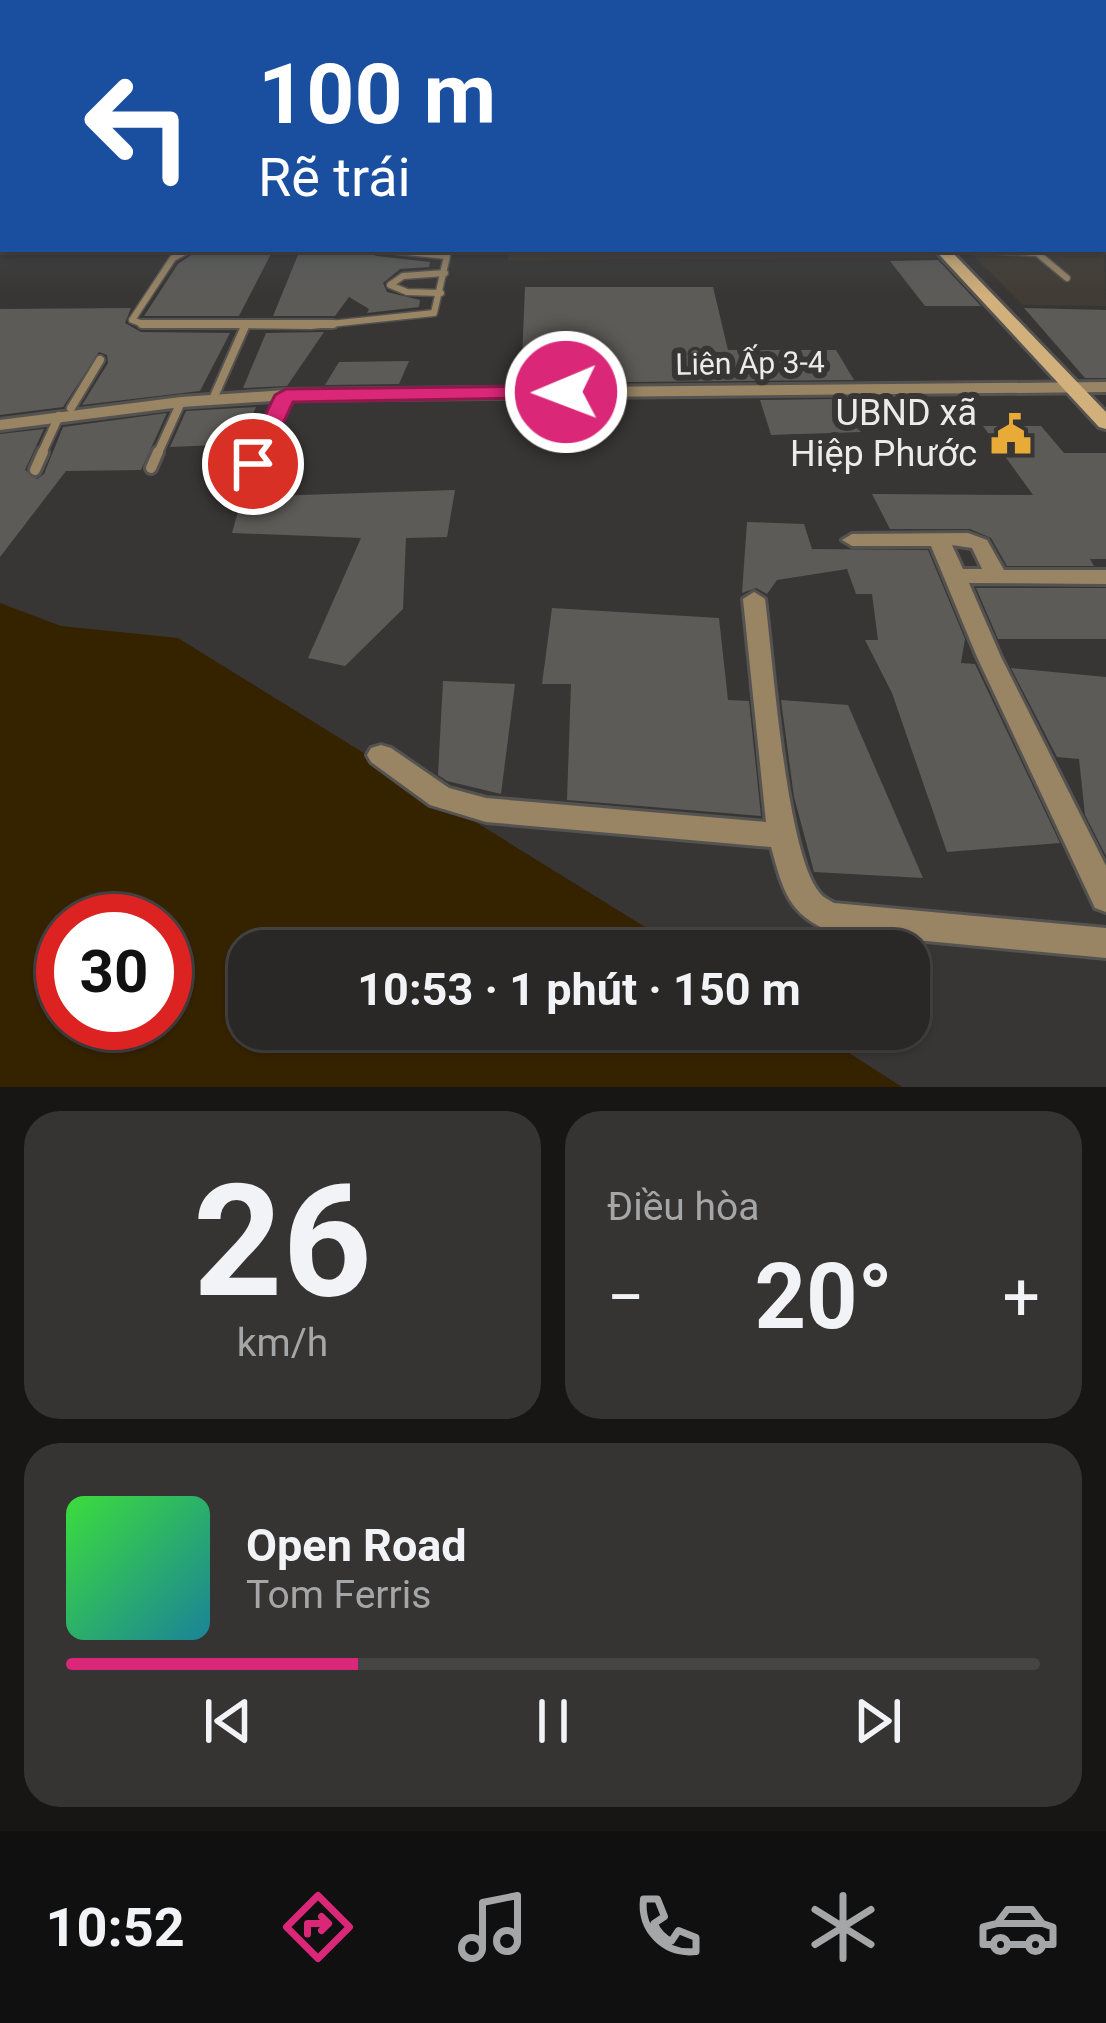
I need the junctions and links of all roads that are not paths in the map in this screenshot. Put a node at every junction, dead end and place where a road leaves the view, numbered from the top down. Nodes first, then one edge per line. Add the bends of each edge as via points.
1 (184, 252) edge
2 (417, 252) edge
3 (944, 252) edge
4 (1020, 252) edge
5 (445, 273) junction
6 (1067, 278) dead end
7 (441, 293) junction
8 (245, 325) junction
9 (100, 360) dead end
10 (1070, 386) junction
11 (1106, 387) edge
12 (286, 395) junction
13 (213, 399) junction
14 (181, 402) junction
15 (65, 412) junction
16 (0, 421) edge
17 (1106, 423) edge
18 (253, 464) dead end
19 (151, 468) dead end
20 (35, 470) dead end
21 (939, 539) junction
22 (853, 540) dead end
23 (996, 575) junction
24 (956, 576) junction
25 (1106, 577) edge
26 (754, 599) dead end
27 (381, 755) dead end
28 (784, 836) junction
29 (1106, 898) edge
30 (1106, 943) edge

1 - 8 lane via 132,320
2 - 5 lane via 447,256
3 - 10 main road
4 - 6 lane via 1037,253
5 - 7 lane
5 - 7 lane via 403,276 390,285
7 - 8 lane via 430,316
8 - 13 lane
9 - 15 lane
10 - 11 street, Liên Ấp 3-4
10 - 12 street, Liên Ấp 3-4
10 - 17 main road
12 - 13 street, Liên Ấp 3-4
12 - 18 lane
13 - 14 street, Liên Ấp 3-4
14 - 15 street, Liên Ấp 3-4
14 - 19 lane
15 - 16 street, Liên Ấp 3-4
15 - 20 lane
21 - 22 street
21 - 23 street via 975,541
21 - 24 street
23 - 24 street
23 - 25 street
24 - 29 street
26 - 28 street
27 - 28 street via 440,797 486,810
28 - 30 street via 800,890 832,917

